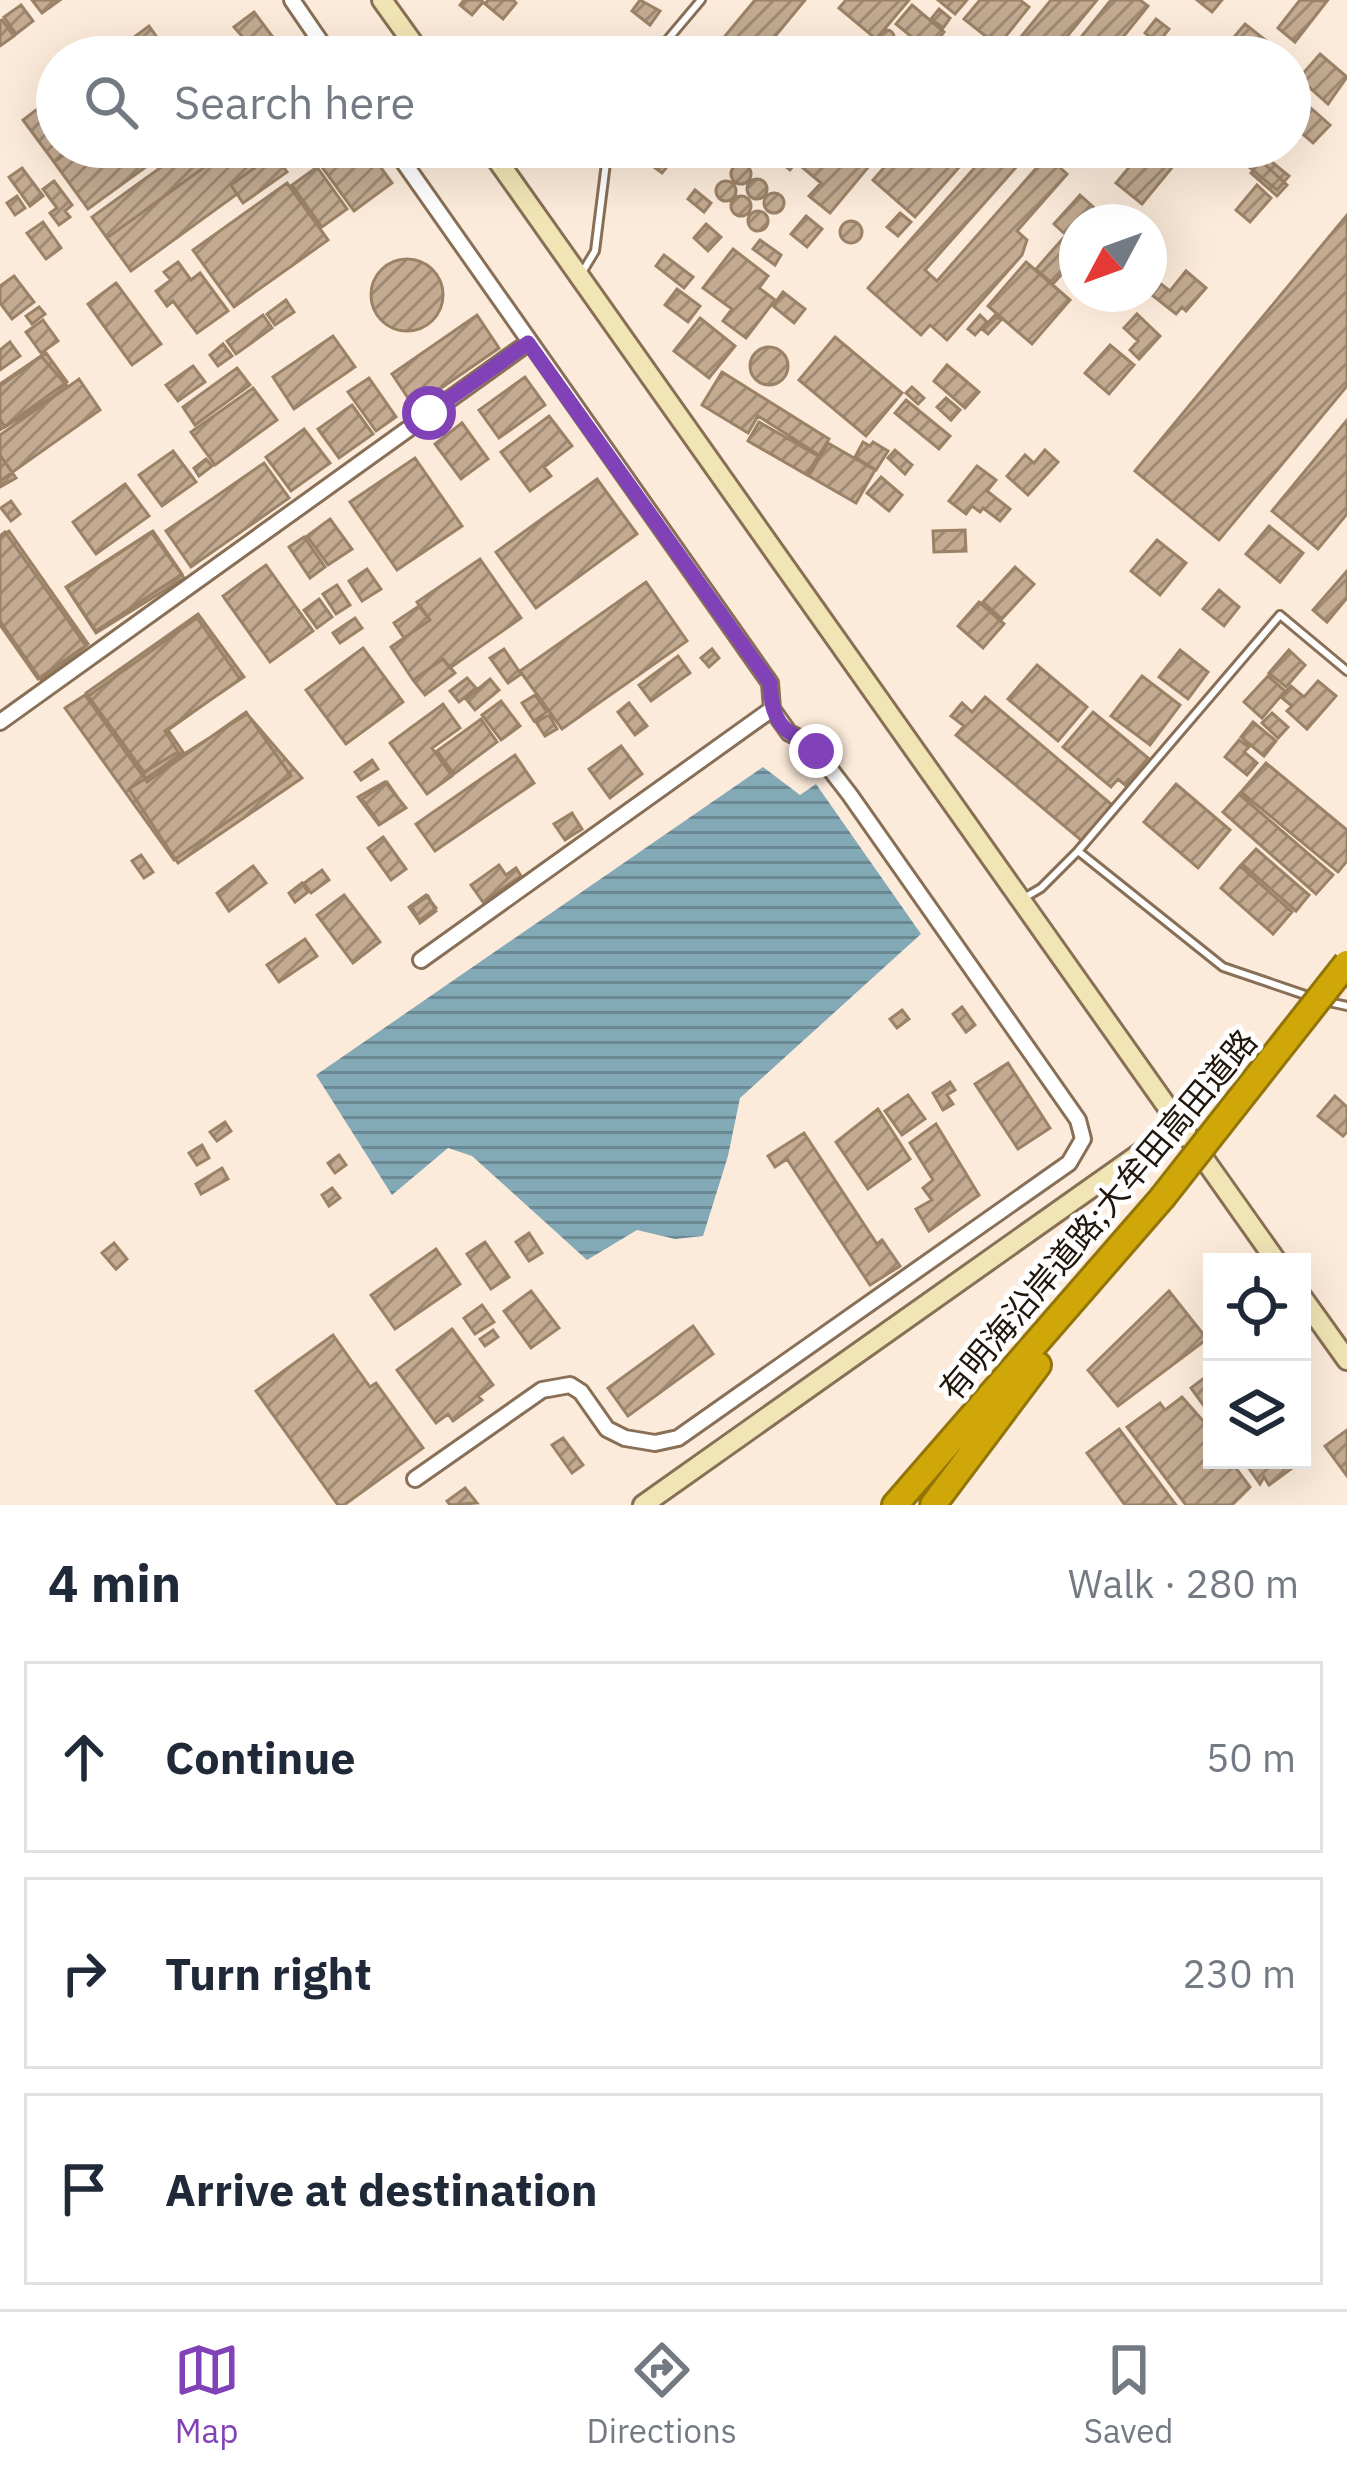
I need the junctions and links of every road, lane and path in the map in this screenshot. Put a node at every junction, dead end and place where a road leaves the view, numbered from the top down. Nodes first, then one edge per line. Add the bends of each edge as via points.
1 (292, 0) edge
2 (382, 0) edge
3 (700, 0) edge
4 (317, 36) edge
5 (408, 36) edge
6 (670, 36) edge
7 (407, 168) edge
8 (503, 168) edge
9 (605, 168) edge
10 (579, 277) junction
11 (528, 343) junction
12 (1347, 671) edge
13 (772, 710) junction
14 (0, 722) edge
15 (1078, 851) junction
16 (1019, 902) junction
17 (421, 960) dead end
18 (1347, 963) edge
19 (1347, 1006) edge
20 (1180, 1125) junction
21 (1120, 1251) junction
22 (1271, 1253) edge
23 (1311, 1310) edge
24 (1347, 1360) edge
25 (1016, 1369) junction
26 (415, 1479) dead end
27 (643, 1505) edge
28 (877, 1505) edge
29 (895, 1505) edge
30 (933, 1505) edge

1 - 4 street
2 - 5 street
3 - 6 lane
7 - 11 street
8 - 10 street
9 - 10 lane via 595,251
10 - 16 street
11 - 13 street via 770,683
11 - 14 street
12 - 15 lane via 1280,615
13 - 17 street
13 - 26 street via 810,743 929,908 1078,1120 1080,1148 677,1438 655,1443 616,1435 580,1392 559,1384
15 - 16 lane
15 - 19 lane via 1223,967
16 - 20 street
18 - 21 highway, 有明海沿岸道路;大牟田高田道路, bridge
20 - 22 street
20 - 27 street
21 - 25 highway, 有明海沿岸道路;大牟田高田道路
21 - 30 highway
23 - 24 street
25 - 28 highway
25 - 29 highway, 有明海沿岸道路;大牟田高田道路

